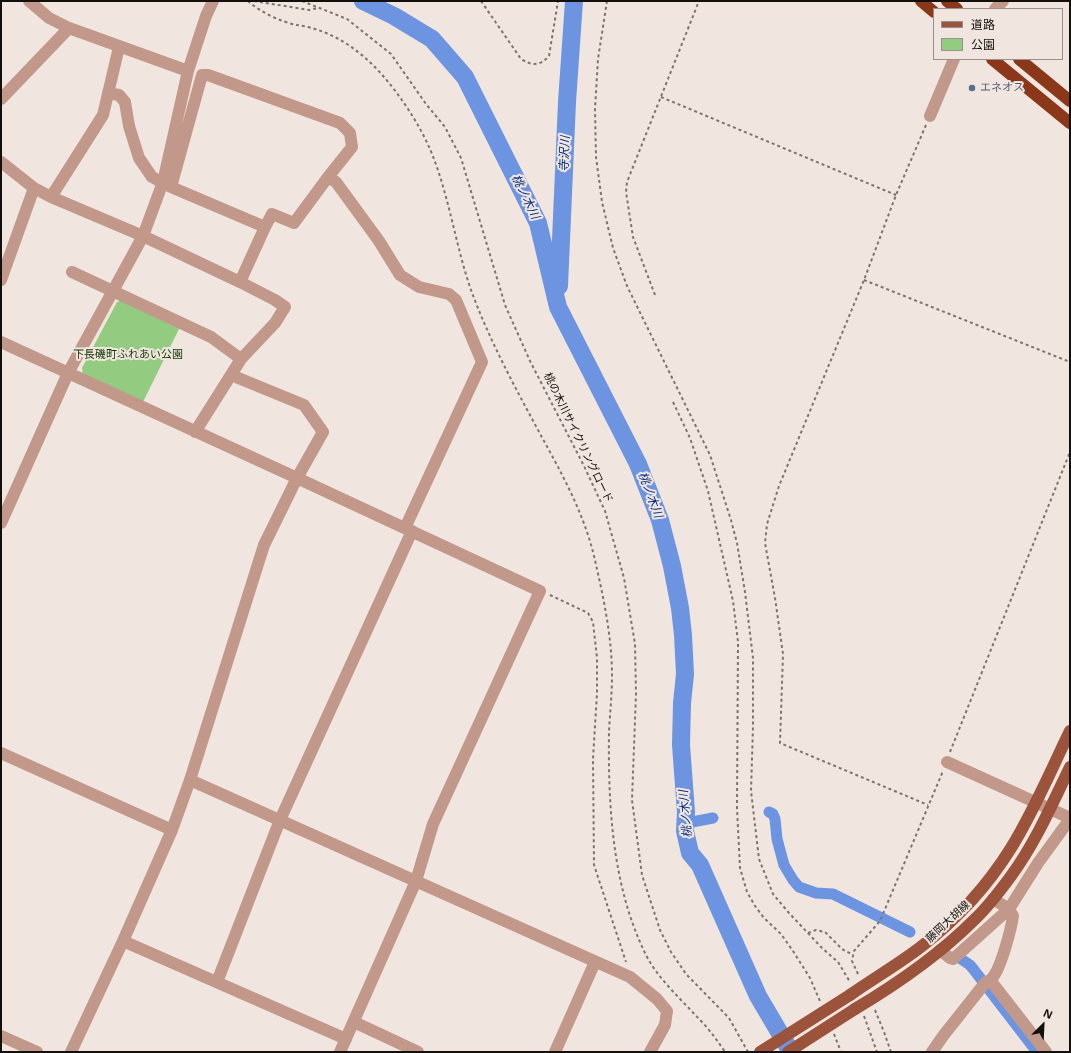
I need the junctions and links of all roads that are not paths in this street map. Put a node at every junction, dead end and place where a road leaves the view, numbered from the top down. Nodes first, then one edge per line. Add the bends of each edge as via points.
1 (29, 1) edge
2 (213, 1) edge
3 (921, 1) edge
4 (947, 1) edge
5 (956, 8) edge
6 (933, 11) edge
7 (69, 28) junction
8 (118, 47) junction
9 (954, 60) edge
10 (993, 60) edge
11 (1020, 60) edge
12 (188, 71) junction
13 (108, 93) junction
14 (1, 99) edge
15 (1070, 101) edge
16 (930, 116) road end
17 (1070, 123) edge
18 (1, 162) edge
19 (328, 177) junction
20 (167, 185) junction
21 (34, 188) junction
22 (51, 197) junction
23 (266, 227) junction
24 (143, 236) junction
25 (72, 272) dead end
26 (1, 280) edge
27 (240, 282) junction
28 (114, 291) junction
29 (1, 342) edge
30 (241, 359) junction
31 (68, 374) junction
32 (231, 375) junction
33 (195, 432) junction
34 (297, 478) junction
35 (1, 523) edge
36 (408, 529) junction
37 (1070, 731) edge
38 (1, 753) edge
39 (947, 762) road end
40 (1070, 766) edge
41 (190, 780) junction
42 (1036, 802) junction
43 (1050, 808) junction
44 (1070, 818) edge
45 (280, 820) junction
46 (172, 830) junction
47 (416, 882) junction
48 (993, 899) junction
49 (1009, 909) junction
50 (122, 941) junction
51 (940, 950) junction
52 (594, 962) junction
53 (990, 980) junction
54 (217, 982) junction
55 (852, 993) junction
56 (858, 1007) junction
57 (354, 1022) junction
58 (1, 1036) edge
59 (346, 1039) junction
60 (37, 1052) edge
61 (71, 1052) edge
62 (340, 1052) edge
63 (418, 1052) edge
64 (555, 1052) edge
65 (651, 1052) edge
66 (760, 1052) edge
67 (788, 1052) edge
68 (932, 1052) edge
69 (1046, 1052) edge

1 - 7 street via 49,18
2 - 12 street
3 - 6 highway
4 - 5 highway
7 - 8 street
7 - 14 street
8 - 12 street
8 - 13 street
9 - 16 street
10 - 17 highway
11 - 15 highway
12 - 20 street
13 - 20 street via 119,95 125,102 139,158 152,177
13 - 22 street via 103,115
18 - 21 street
19 - 20 street via 352,147 350,133 340,123 202,75
19 - 23 street via 294,223 272,214
19 - 36 street via 336,182 400,275 419,287 449,294 456,300 482,362
20 - 23 street
20 - 24 street
21 - 22 street
21 - 26 street
22 - 24 street
23 - 27 street
24 - 27 street
24 - 28 street
25 - 28 street
27 - 30 street via 285,307 275,323
28 - 30 street via 211,337
28 - 31 street
29 - 31 street
30 - 32 street
31 - 33 street
31 - 35 street
32 - 33 street
32 - 34 street via 304,405 323,432
33 - 34 street
34 - 36 street
34 - 41 street via 264,545
36 - 45 street
36 - 47 street via 540,591 433,824
37 - 42 main road, 藤岡大胡線
38 - 46 street
39 - 42 street
40 - 43 main road, 藤岡大胡線
41 - 45 street
41 - 46 street
42 - 43 street
42 - 55 main road, 藤岡大胡線 via 1012,848 961,912 899,963
43 - 44 street
43 - 48 main road, 藤岡大胡線 via 1024,856
44 - 49 street
45 - 47 street
45 - 54 street
46 - 50 street
47 - 52 street
47 - 57 street
48 - 49 street
48 - 51 main road, 藤岡大胡線 via 975,920
49 - 51 street via 953,959
49 - 53 street via 1013,916 1012,925 998,969
50 - 54 street
50 - 61 street
51 - 56 main road, 藤岡大胡線 via 909,974
52 - 64 street
52 - 65 street via 630,977 657,999 667,1011 665,1024
53 - 68 street via 985,983
53 - 69 street
54 - 59 street
55 - 56 street
55 - 66 main road, 藤岡大胡線, bridge
56 - 67 main road, 藤岡大胡線, bridge
57 - 59 street
57 - 63 street
58 - 60 street
59 - 62 street

